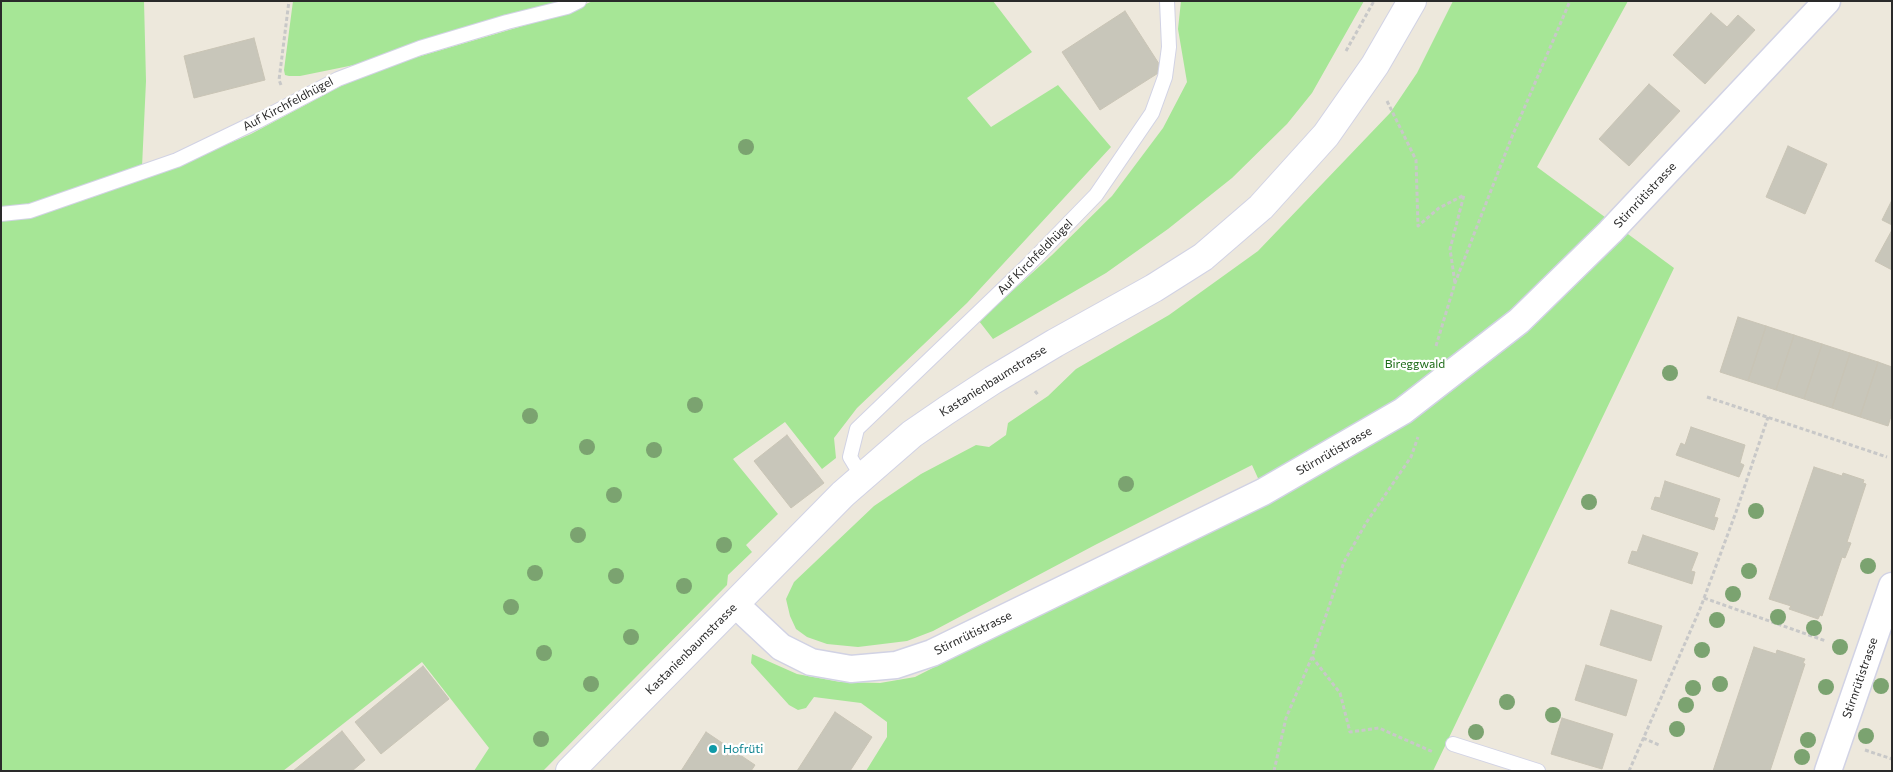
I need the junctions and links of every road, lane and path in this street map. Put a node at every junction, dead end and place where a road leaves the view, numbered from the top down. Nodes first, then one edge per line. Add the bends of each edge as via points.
1 (289, 1) edge
2 (579, 1) edge
3 (1166, 1) edge
4 (1374, 1) edge
5 (1412, 1) edge
6 (1570, 1) edge
7 (1827, 1) edge
8 (1343, 55) dead end
9 (1387, 101) dead end
10 (288, 105) junction
11 (1, 214) edge
12 (1455, 284) junction
13 (1435, 386) junction
14 (1035, 391) dead end
15 (1039, 396) dead end
16 (1707, 397) dead end
17 (1768, 417) junction
18 (1420, 430) dead end
19 (1887, 457) dead end
20 (862, 477) junction
21 (1892, 586) edge
22 (1704, 598) junction
23 (735, 604) junction
24 (1826, 641) dead end
25 (1312, 657) junction
26 (1643, 738) junction
27 (1452, 744) joint
28 (1659, 745) dead end
29 (1867, 751) dead end
30 (1892, 759) edge
31 (570, 771) edge
32 (1274, 771) edge
33 (1538, 771) edge
34 (1629, 771) edge
35 (1828, 771) edge

1 - 10 path via 279,80
2 - 10 lane, Auf Kirchfeldhügel via 420,48 338,79
3 - 20 lane, Auf Kirchfeldhügel via 1169,47 1165,77 1152,113 1096,195 858,429 850,457
4 - 8 path
5 - 20 street, Kastanienbaumstrasse via 1375,65 1326,135 1261,207 1203,257 947,410 912,434
6 - 12 path via 1511,139
7 - 13 street, Stirnrütistrasse via 1610,232 1519,321
9 - 12 path via 1416,160 1418,226 1439,208 1464,195 1450,249
10 - 11 lane, Auf Kirchfeldhügel via 177,160 30,211
12 - 13 path via 1428,375
13 - 23 street, Stirnrütistrasse via 1402,411 1263,492 932,653 896,665 851,669 811,662 781,648
14 - 15 path
16 - 17 path
17 - 19 path
17 - 22 path
18 - 25 path via 1411,456 1344,562
20 - 23 street, Kastanienbaumstrasse
21 - 35 street, Stirnrütistrasse
22 - 24 path
22 - 26 path
23 - 31 street, Kastanienbaumstrasse
25 - 27 path via 1340,693 1350,732 1379,728 1434,753 1439,738
25 - 32 path via 1286,718
26 - 28 path
26 - 34 path
27 - 33 lane
29 - 30 path

